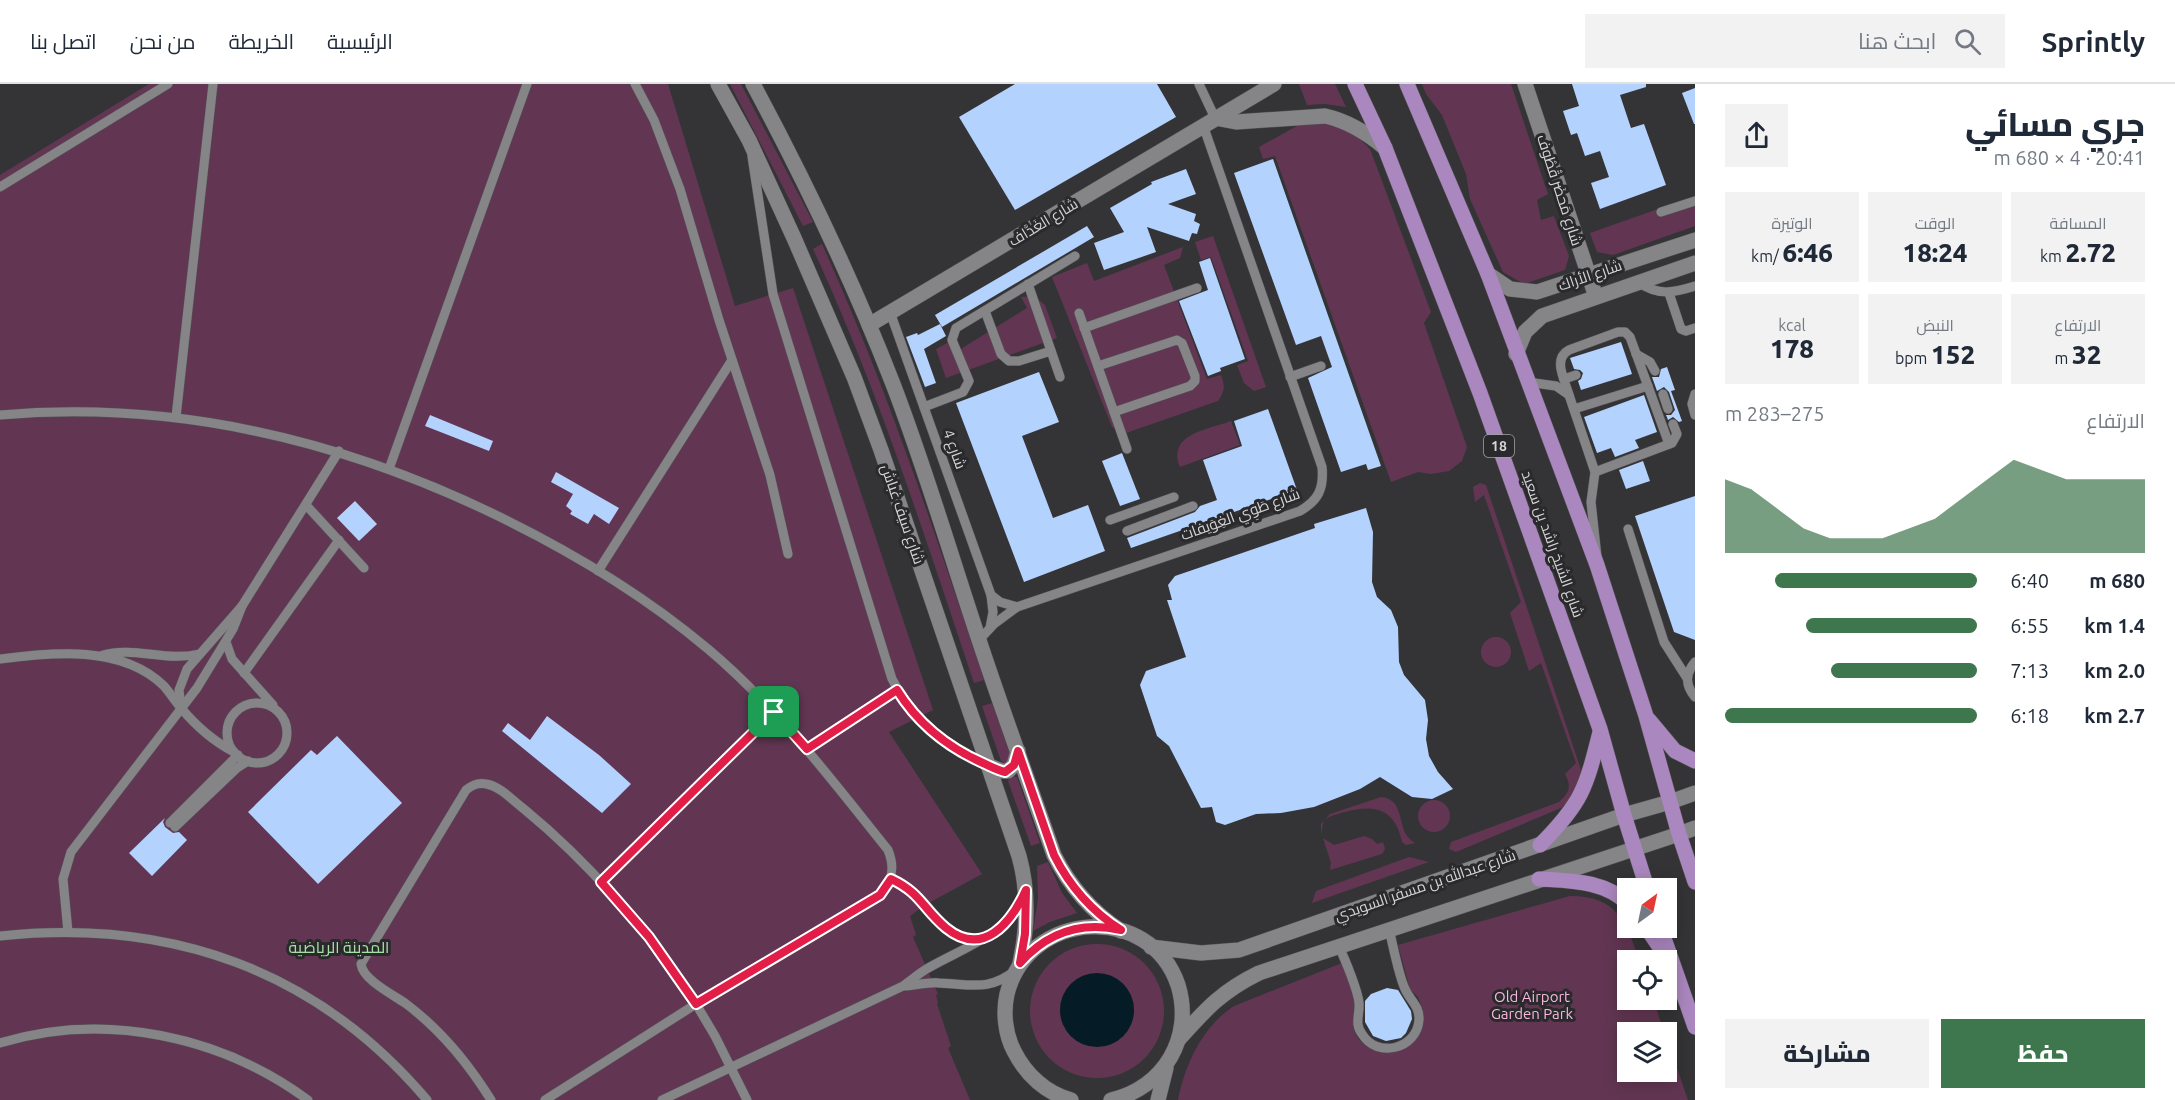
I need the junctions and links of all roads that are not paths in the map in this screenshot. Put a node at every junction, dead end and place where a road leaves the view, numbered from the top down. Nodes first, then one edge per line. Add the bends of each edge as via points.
1 (168, 84) edge
2 (213, 84) edge
3 (527, 84) edge
4 (635, 84) edge
5 (718, 84) edge
6 (753, 84) edge
7 (1199, 84) edge
8 (1274, 84) edge
9 (1355, 84) edge
10 (1407, 84) edge
11 (1525, 84) edge
12 (1209, 121) junction
13 (749, 140) junction
14 (1385, 148) junction
15 (0, 187) edge
16 (1695, 201) edge
17 (1661, 212) dead end
18 (1695, 240) edge
19 (1075, 256) dead end
20 (1695, 262) edge
21 (1488, 274) junction
22 (1589, 276) junction
23 (1638, 282) junction
24 (1028, 284) junction
25 (1695, 286) edge
26 (1197, 288) dead end
27 (1669, 293) junction
28 (1596, 297) junction
29 (985, 310) junction
30 (890, 312) junction
31 (1079, 313) dead end
32 (869, 325) junction
33 (1084, 328) junction
34 (1695, 328) edge
35 (1051, 351) junction
36 (1516, 354) junction
37 (1636, 354) junction
38 (1626, 357) dead end
39 (732, 360) junction
40 (1098, 366) junction
41 (1322, 366) dead end
42 (1655, 371) dead end
43 (1576, 375) dead end
44 (1060, 377) dead end
45 (1290, 377) junction
46 (1564, 379) junction
47 (1527, 382) junction
48 (1648, 386) junction
49 (1663, 394) dead end
50 (1695, 394) edge
51 (1569, 395) junction
52 (924, 407) junction
53 (1574, 409) junction
54 (1668, 409) dead end
55 (1114, 412) junction
56 (0, 415) edge
57 (1695, 415) edge
58 (176, 417) junction
59 (1673, 424) dead end
60 (1669, 444) junction
61 (1127, 449) dead end
62 (339, 451) junction
63 (389, 469) junction
64 (1596, 472) junction
65 (1174, 497) dead end
66 (306, 505) junction
67 (1193, 506) dead end
68 (1110, 520) dead end
69 (1628, 529) dead end
70 (1127, 531) dead end
71 (339, 540) junction
72 (788, 554) dead end
73 (1597, 565) junction
74 (364, 568) dead end
75 (598, 571) junction
76 (991, 595) junction
77 (242, 606) junction
78 (1017, 607) junction
79 (990, 628) junction
80 (979, 640) junction
81 (226, 642) junction
82 (200, 654) junction
83 (100, 656) junction
84 (0, 659) edge
85 (1695, 662) edge
86 (244, 673) junction
87 (1687, 678) junction
88 (897, 690) junction
89 (1695, 697) edge
90 (181, 707) junction
91 (276, 710) junction
92 (774, 712) junction
93 (1646, 716) junction
94 (1600, 729) junction
95 (807, 749) junction
96 (1018, 751) junction
97 (236, 754) junction
98 (248, 761) junction
99 (1695, 761) edge
100 (989, 766) junction
101 (1695, 793) edge
102 (1670, 802) junction
103 (1624, 815) junction
104 (1695, 828) edge
105 (1678, 834) junction
106 (1540, 845) junction
107 (1634, 849) junction
108 (1644, 878) edge
109 (891, 879) junction
110 (1539, 879) junction
111 (601, 882) junction
112 (1695, 882) edge
113 (1026, 890) junction
114 (1617, 896) edge
115 (1389, 929) junction
116 (1121, 930) junction
117 (68, 932) junction
118 (0, 936) edge
119 (982, 940) junction
120 (1151, 947) junction
121 (1339, 947) junction
122 (1018, 966) junction
123 (1677, 976) edge
124 (903, 986) junction
125 (696, 1004) junction
126 (1695, 1027) edge
127 (1179, 1039) junction
128 (0, 1043) edge
129 (1167, 1065) junction
130 (731, 1066) junction
131 (308, 1100) edge
132 (426, 1100) edge
133 (491, 1100) edge
134 (545, 1100) edge
135 (662, 1100) edge
136 (747, 1100) edge
137 (1071, 1100) edge
138 (1111, 1100) edge
139 (1158, 1100) edge

1 - 15 lane
2 - 58 lane
3 - 63 lane
4 - 39 lane via 654,120 680,189
5 - 13 street, شارع سيف غباش
6 - 32 street
7 - 12 lane, شارع طَوِي الغِوَيفات
8 - 12 street, شارع الغَدَّاف
9 - 14 main road, شارع الشيخ راشد بن سعيد / 18
10 - 21 main road
11 - 22 street, شارع مَحضَر قُطُوف
12 - 14 street via 1325,116 1360,129
12 - 30 street, شارع الغَدَّاف
12 - 45 lane, شارع طَوِي الغِوَيفات
13 - 88 lane via 773,294
13 - 100 street, شارع سيف غباش via 854,377
14 - 94 main road, شارع الشيخ راشد بن سعيد / 18 via 1480,393
16 - 17 lane
18 - 22 street, شارع الأراك
19 - 24 lane
20 - 23 street, شارع الأراك
21 - 22 street, شارع الأراك via 1510,289 1528,292
21 - 36 main road
22 - 28 street, شارع مَحضَر قُطُوف
23 - 27 lane via 1653,291
23 - 28 street, شارع الأراك
24 - 29 lane
24 - 35 lane
25 - 27 lane
26 - 33 lane
27 - 34 lane via 1681,328
28 - 36 street, شارع الأراك via 1542,316 1525,332
29 - 35 lane via 1001,354 1009,361
29 - 52 lane via 959,326 952,340 969,381 967,388
30 - 32 street, شارع الغَدَّاف
30 - 52 lane, شارع 4
31 - 33 lane
32 - 80 street via 916,447
33 - 40 lane
35 - 44 lane
36 - 47 main road
37 - 38 lane
37 - 42 lane via 1650,362
37 - 46 lane via 1628,334 1618,332 1565,352 1560,363
37 - 48 lane
39 - 72 lane via 770,475
39 - 75 lane
40 - 55 lane
40 - 55 lane via 1177,340 1195,376 1190,386
41 - 45 lane
43 - 46 lane
45 - 78 lane, شارع طَوِي الغِوَيفات via 1322,467 1320,493 1311,505
46 - 51 lane
47 - 51 lane via 1556,386
47 - 73 main road
48 - 53 lane
48 - 60 lane
49 - 54 lane
50 - 57 lane
51 - 53 lane
52 - 76 lane, شارع 4
53 - 64 lane
55 - 61 lane
56 - 58 lane via 78,411
58 - 62 lane via 248,428
59 - 60 lane via 1676,437
60 - 64 lane
62 - 63 lane
62 - 66 lane
63 - 75 lane via 497,515
64 - 73 lane via 1591,502
65 - 68 lane
66 - 71 lane
66 - 77 lane
67 - 70 lane
69 - 87 lane via 1664,642
71 - 74 lane
71 - 86 lane
73 - 93 main road
75 - 92 lane via 682,628
76 - 78 lane
76 - 79 lane, شارع 4
77 - 81 lane
77 - 82 lane
78 - 79 lane, شارع طَوِي الغِوَيفات
79 - 80 lane, شارع طَوِي الغِوَيفات
80 - 96 street
81 - 86 lane via 230,656
81 - 90 lane
82 - 83 lane via 174,657 127,652
82 - 90 lane via 181,682
83 - 84 lane
83 - 90 lane via 141,669
85 - 87 lane
86 - 91 lane
87 - 89 lane
88 - 95 lane
88 - 100 lane via 933,733
90 - 97 lane via 211,737
90 - 117 lane via 71,852 63,879
91 - 97 lane via 260,703 236,711 227,727
91 - 98 lane via 286,725 281,751 266,761
92 - 95 lane
92 - 111 lane
93 - 99 main road via 1675,751
93 - 102 main road
94 - 103 main road, شارع الشيخ راشد بن سعيد / 18
94 - 106 main road via 1580,797 1564,821
95 - 109 lane via 888,850 892,859
96 - 100 street via 1008,771
96 - 116 street via 1062,871 1087,904
97 - 98 lane
97 - 98 lane via 172,825
100 - 113 street, شارع سيف غباش via 1019,856
101 - 102 street, شارع عبدالله بن مسفر السويدي
102 - 103 street, شارع عبدالله بن مسفر السويدي
102 - 105 main road
103 - 106 street, شارع عبدالله بن مسفر السويدي
103 - 107 main road, شارع الشيخ راشد بن سعيد / 18
104 - 105 street, شارع عبدالله بن مسفر السويدي
105 - 107 street, شارع عبدالله بن مسفر السويدي
105 - 112 main road
106 - 120 street, شارع عبدالله بن مسفر السويدي via 1239,950 1201,953
107 - 108 main road, شارع الشيخ راشد بن سعيد / 18
107 - 110 street, شارع عبدالله بن مسفر السويدي
109 - 119 lane via 911,890 948,929 964,938
109 - 125 lane via 880,895
110 - 114 main road via 1590,884
110 - 115 street, شارع عبدالله بن مسفر السويدي
111 - 125 lane via 649,937
111 - 133 lane via 495,786 475,784 466,790 362,961 365,976 431,1025
113 - 119 lane via 1004,924
113 - 122 street, شارع سيف غباش via 1026,927
115 - 121 street, شارع عبدالله بن مسفر السويدي
115 - 121 lane via 1406,991 1419,1019 1412,1038 1404,1045 1374,1046 1360,1033 1359,1003
116 - 120 street
116 - 122 street via 1073,928 1044,941
117 - 118 lane
117 - 132 lane via 118,934 177,944 261,972 357,1031
119 - 124 lane via 927,968
120 - 127 street via 1177,982 1183,1011
121 - 127 street, شارع عبدالله بن مسفر السويدي via 1238,983 1221,994
122 - 124 lane via 1002,980 978,987 933,983
122 - 137 street, شارع سيف غباش via 1006,999 1011,1046 1040,1084
123 - 126 main road
124 - 130 lane
125 - 130 lane
125 - 134 lane
127 - 129 street
128 - 131 lane via 72,1029 168,1036 242,1061
129 - 138 street via 1145,1085
129 - 139 street
130 - 135 lane
130 - 136 lane

